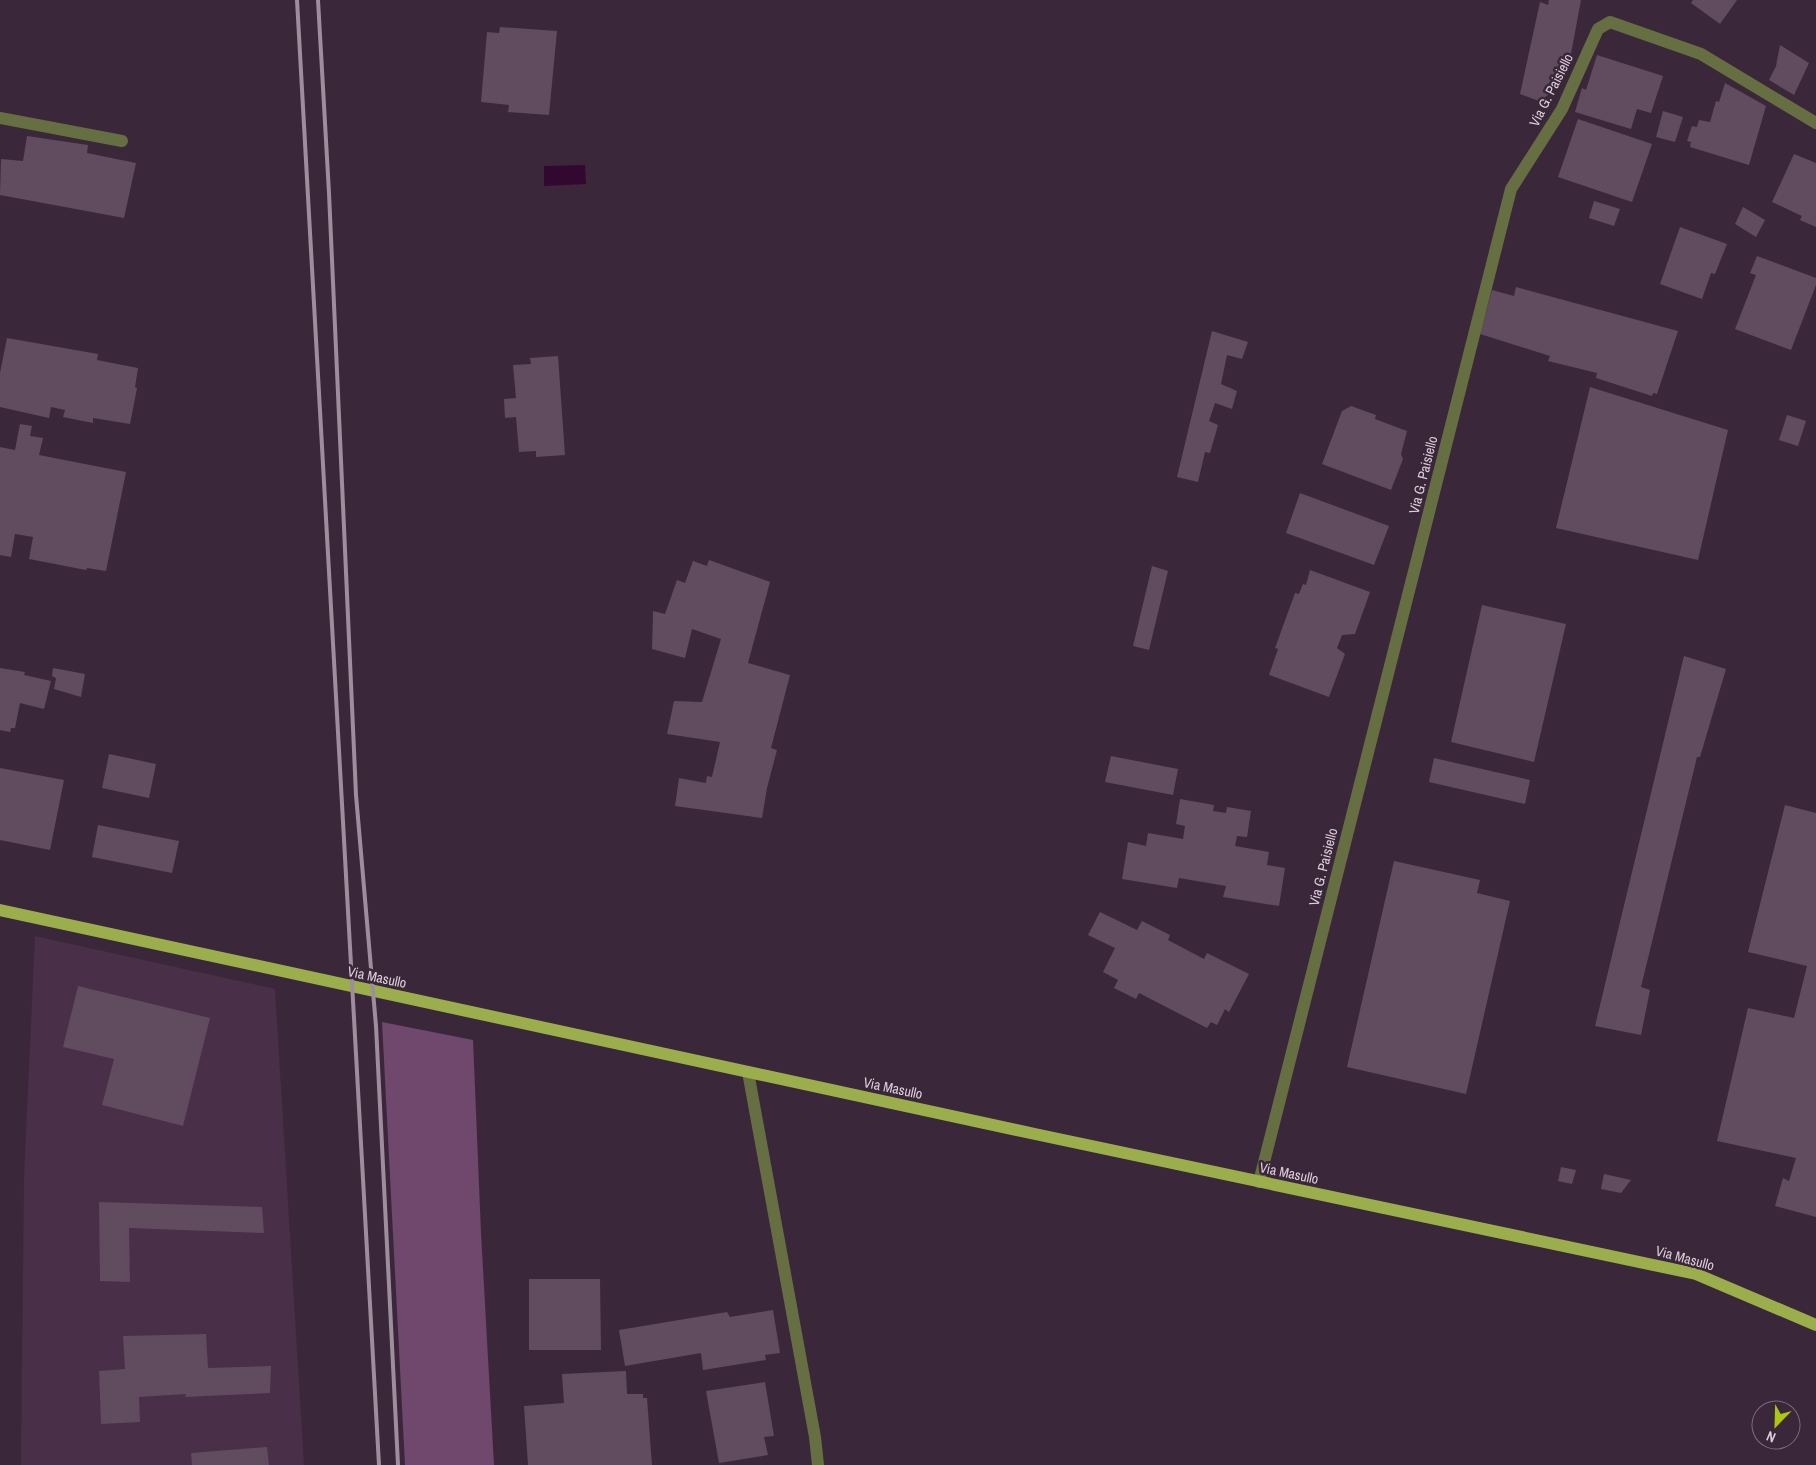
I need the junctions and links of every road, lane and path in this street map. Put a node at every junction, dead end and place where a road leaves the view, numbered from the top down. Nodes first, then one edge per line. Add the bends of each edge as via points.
1 (0, 118) edge
2 (1816, 123) edge
3 (122, 141) dead end
4 (0, 910) edge
5 (748, 1072) junction
6 (1259, 1182) junction
7 (1816, 1325) edge
8 (818, 1465) edge

1 - 3 street
2 - 6 street, Via G. Paisiello via 1701,54 1610,22 1598,29 1562,108 1512,189
4 - 5 main road, Via Masullo
5 - 6 main road, Via Masullo
5 - 8 street
6 - 7 main road, Via Masullo via 1696,1274

